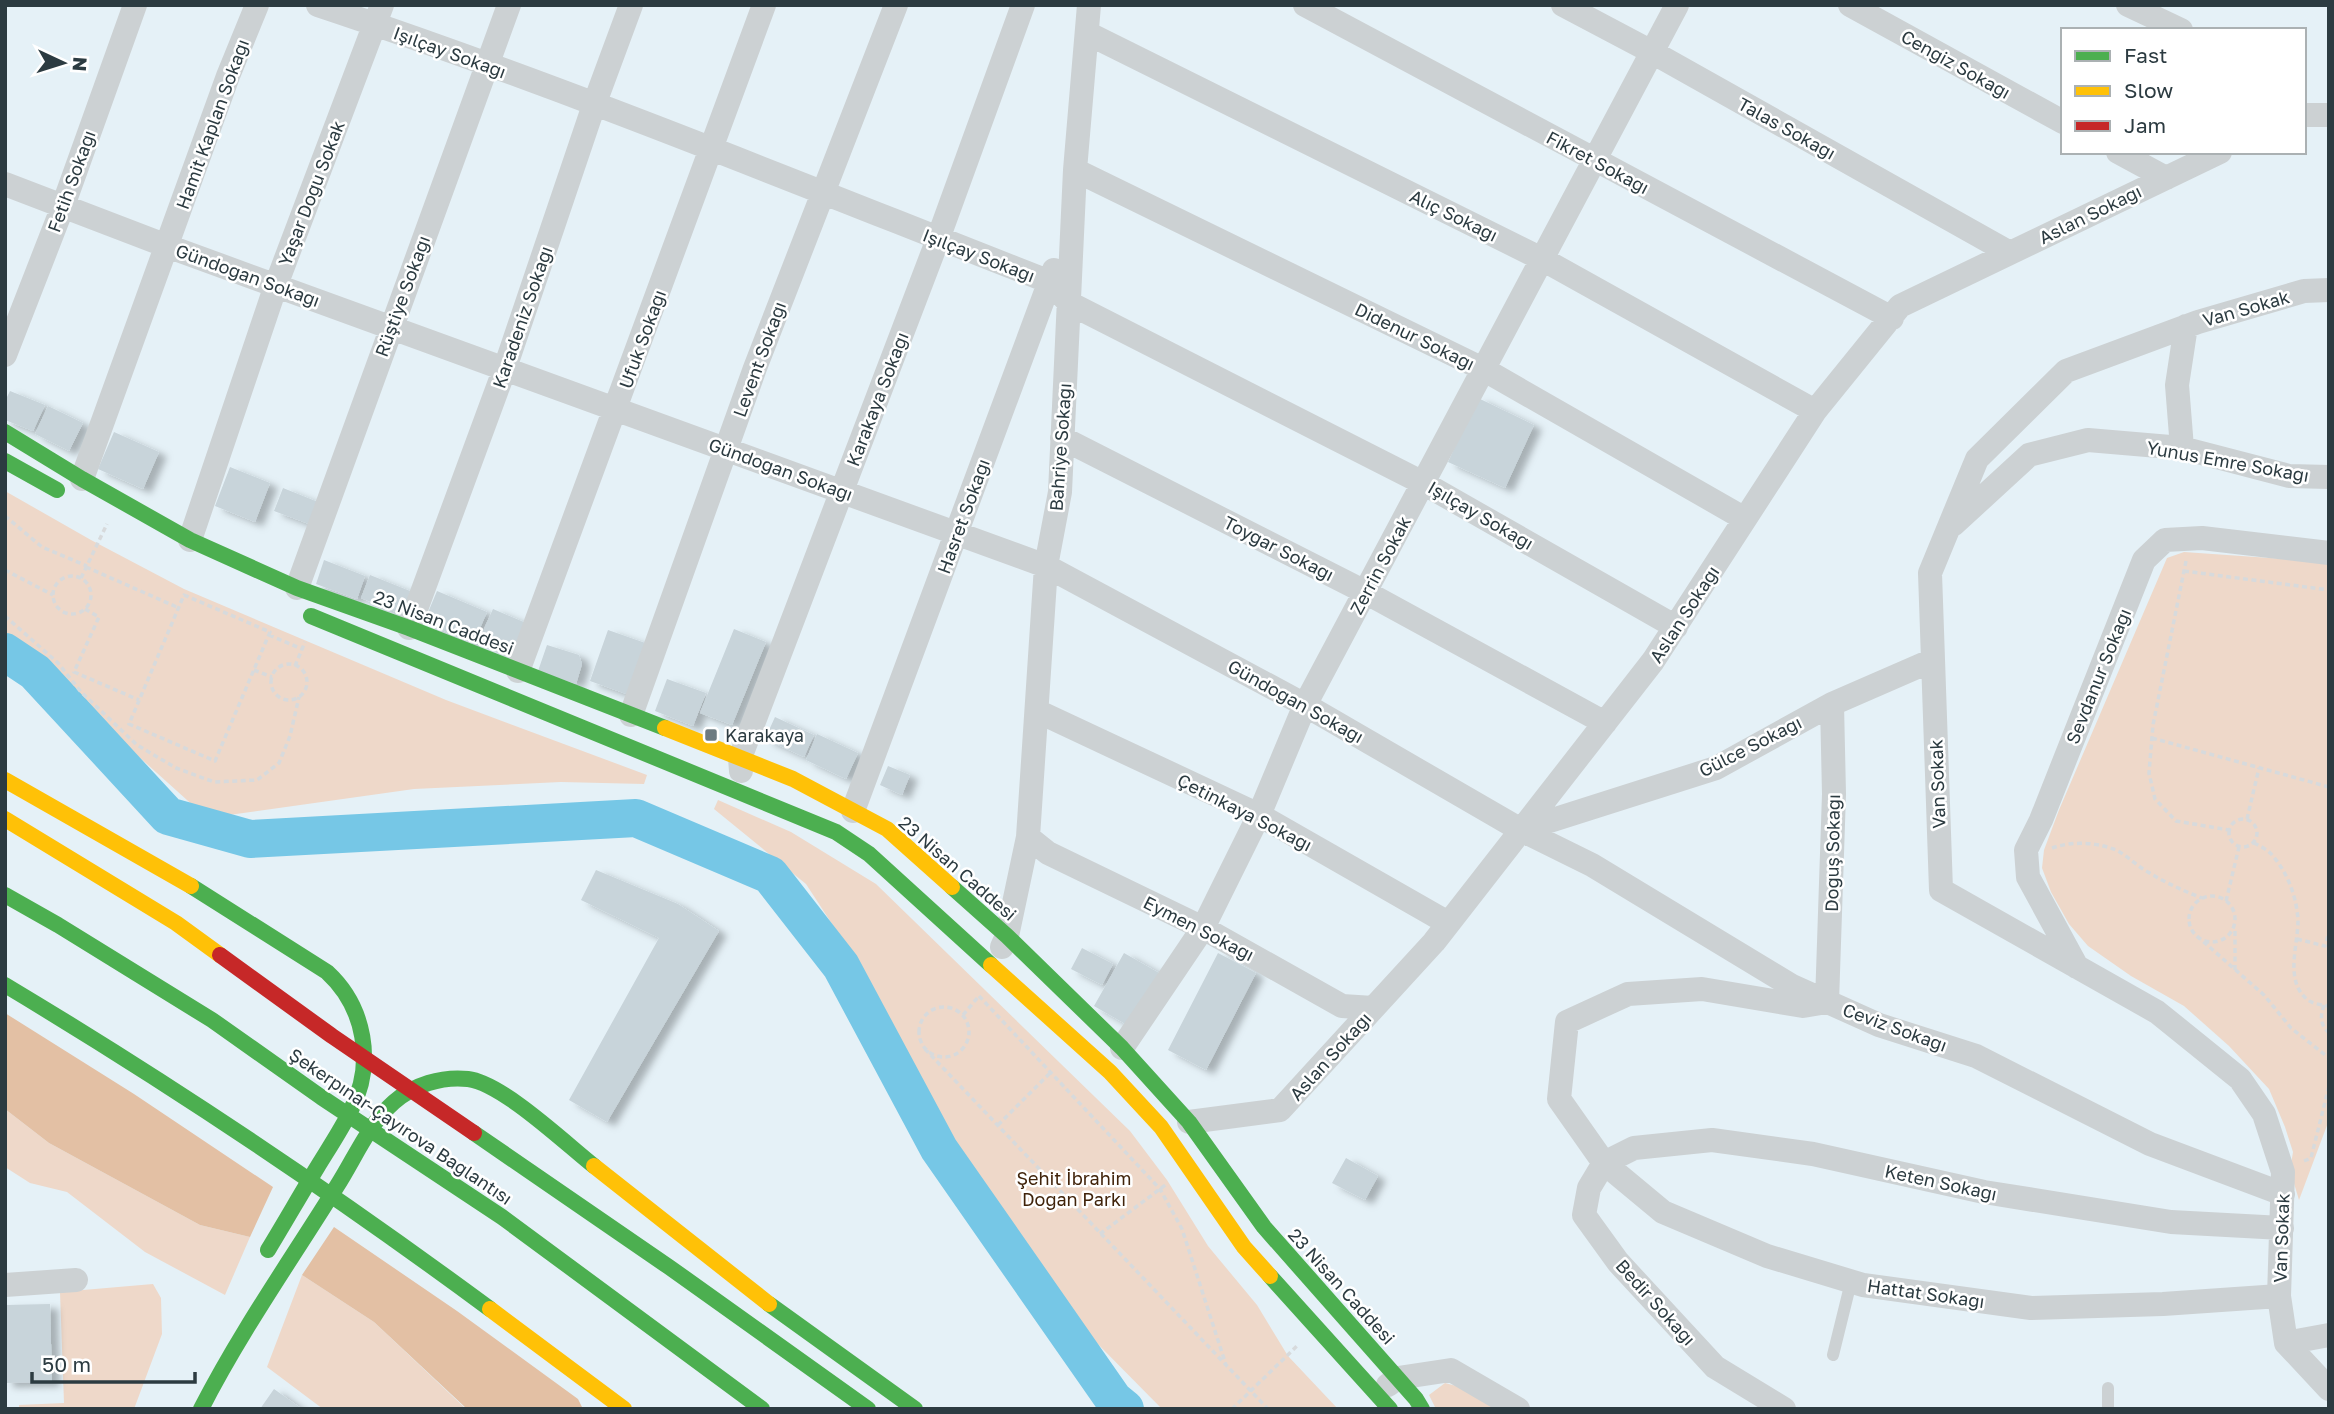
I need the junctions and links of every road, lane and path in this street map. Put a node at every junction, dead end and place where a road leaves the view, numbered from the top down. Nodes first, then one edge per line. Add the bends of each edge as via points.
1 (135, 5) edge
2 (257, 5) edge
3 (317, 5) edge
4 (509, 5) edge
5 (631, 5) edge
6 (764, 5) edge
7 (897, 5) edge
8 (1023, 5) edge
9 (1089, 5) edge
10 (1305, 5) edge
11 (1563, 5) edge
12 (1677, 5) edge
13 (1850, 5) edge
14 (2128, 5) edge
15 (379, 15) edge
16 (2177, 28) edge
17 (1087, 33) junction
18 (1652, 52) junction
19 (487, 66) junction
20 (594, 105) junction
21 (2306, 115) edge
22 (2329, 115) edge
23 (2061, 121) edge
24 (712, 150) junction
25 (2122, 154) edge
26 (2216, 154) edge
27 (1594, 160) junction
28 (1075, 170) junction
29 (2166, 178) junction
30 (5, 184) edge
31 (822, 193) junction
32 (63, 206) junction
33 (1073, 221) junction
34 (938, 239) junction
35 (167, 246) junction
36 (2010, 253) junction
37 (1542, 259) junction
38 (1050, 282) junction
39 (276, 285) junction
40 (2329, 290) edge
41 (1069, 303) junction
42 (1892, 318) junction
43 (2186, 326) junction
44 (391, 327) junction
45 (5, 355) edge
46 (505, 368) junction
47 (1483, 369) junction
48 (616, 409) junction
49 (1815, 411) junction
50 (5, 432) edge
51 (1062, 438) junction
52 (726, 449) junction
53 (2182, 449) junction
54 (5, 461) edge
55 (2329, 477) edge
56 (1423, 482) junction
57 (78, 489) junction
58 (842, 491) junction
59 (5, 516) edge
60 (110, 519) dead end
61 (1745, 519) junction
62 (1948, 530) junction
63 (956, 533) junction
64 (2190, 539) junction
65 (190, 540) junction
66 (2329, 553) edge
67 (87, 566) junction
68 (1046, 566) junction
69 (5, 570) edge
70 (2184, 571) junction
71 (81, 578) junction
72 (2329, 590) edge
73 (1365, 592) junction
74 (53, 595) junction
75 (294, 597) junction
76 (178, 608) junction
77 (85, 610) junction
78 (5, 616) edge
79 (1676, 627) junction
80 (410, 628) junction
81 (269, 635) junction
82 (302, 649) dead end
83 (1933, 660) junction
84 (254, 670) junction
85 (518, 671) junction
86 (272, 677) junction
87 (299, 697) junction
88 (139, 700) junction
89 (1832, 704) junction
90 (1305, 705) junction
91 (1037, 711) junction
92 (631, 715) junction
93 (1605, 723) junction
94 (2152, 738) junction
95 (740, 758) junction
96 (2259, 768) junction
97 (5, 780) edge
98 (2329, 787) edge
99 (738, 792) junction
100 (853, 811) junction
101 (1259, 815) junction
102 (5, 819) edge
103 (2247, 819) junction
104 (1521, 830) junction
105 (2229, 830) junction
106 (1028, 836) junction
107 (2254, 843) junction
108 (2239, 847) junction
109 (2026, 855) junction
110 (5, 895) edge
111 (2202, 898) junction
112 (2227, 901) junction
113 (2235, 919) junction
114 (1448, 923) junction
115 (1203, 928) junction
116 (2329, 932) edge
117 (1007, 936) junction
118 (2197, 936) junction
119 (2296, 939) junction
120 (992, 966) junction
121 (2077, 967) junction
122 (2235, 971) junction
123 (5, 985) edge
124 (979, 996) dead end
125 (1827, 1002) junction
126 (2326, 1006) edge
127 (1373, 1008) junction
128 (2329, 1034) edge
129 (1122, 1048) junction
130 (925, 1049) junction
131 (2329, 1058) edge
132 (1051, 1072) junction
133 (2329, 1086) edge
134 (1189, 1122) junction
135 (997, 1125) junction
136 (1604, 1163) junction
137 (1188, 1166) junction
138 (2283, 1183) junction
139 (1160, 1189) junction
140 (2282, 1228) junction
141 (1100, 1234) junction
142 (257, 1268) dead end
143 (76, 1280) dead end
144 (1851, 1282) junction
145 (5, 1285) edge
146 (2279, 1296) junction
147 (1317, 1328) junction
148 (2329, 1335) edge
149 (2286, 1343) junction
150 (1833, 1355) dead end
151 (1227, 1366) junction
152 (1398, 1378) junction
153 (2108, 1388) dead end
154 (2329, 1388) edge
155 (1250, 1390) junction
156 (1383, 1401) edge
157 (201, 1409) edge
158 (624, 1409) edge
159 (762, 1409) edge
160 (867, 1409) edge
161 (915, 1409) edge
162 (1232, 1409) edge
163 (1268, 1409) edge
164 (1422, 1409) edge
165 (1518, 1409) edge
166 (1784, 1409) edge
167 (2108, 1409) edge

1 - 32 street, Fetih Sokağı
2 - 35 street, Hamit Kaplan Sokağı
3 - 15 street, Işılçay Sokağı
4 - 19 street, Rüştiye Sokağı
5 - 20 street, Karadeniz Sokağı
6 - 24 street, Ufuk Sokağı
7 - 31 street, Levent Sokağı
8 - 34 street, Karakaya Sokağı
9 - 17 street, Bahriye Sokağı
10 - 27 street, Fikret Sokağı
11 - 18 street, Talas Sokağı
12 - 18 street, Zerrin Sokak
13 - 23 street, Cengiz Sokağı
14 - 16 street
15 - 19 street, Işılçay Sokağı
15 - 39 street, Yaşar Doğu Sokak
17 - 28 street, Bahriye Sokağı
17 - 37 street, Alıç Sokağı
18 - 27 street, Zerrin Sokak
18 - 36 street, Talas Sokağı
19 - 20 street, Işılçay Sokağı
19 - 44 street, Rüştiye Sokağı
20 - 24 street, Işılçay Sokağı
20 - 46 street, Karadeniz Sokağı
21 - 22 street
24 - 31 street, Işılçay Sokağı
24 - 48 street, Ufuk Sokağı
25 - 29 street
26 - 29 street, Aslan Sokağı
27 - 37 street, Zerrin Sokak
27 - 42 street, Fikret Sokağı
28 - 33 street, Bahriye Sokağı
28 - 47 street, Didenur Sokağı
29 - 36 street, Aslan Sokağı
30 - 32 street, Gündoğan Sokağı
31 - 34 street, Işılçay Sokağı
31 - 52 street, Levent Sokağı
32 - 35 street, Gündoğan Sokağı
32 - 45 street, Fetih Sokağı
33 - 38 street, Hasret Sokağı
33 - 41 street, Bahriye Sokağı
34 - 38 street, Işılçay Sokağı
34 - 58 street, Karakaya Sokağı
35 - 39 street, Gündoğan Sokağı
35 - 57 street, Hamit Kaplan Sokağı
36 - 42 street, Aslan Sokağı via 1900,306
37 - 47 street, Zerrin Sokak
37 - 49 street, Alıç Sokağı
38 - 41 street, Işılçay Sokağı
38 - 63 street, Hasret Sokağı
39 - 44 street, Gündoğan Sokağı
39 - 65 street, Yaşar Doğu Sokak
40 - 43 street, Van Sokak via 2304,291
41 - 51 street, Bahriye Sokağı
41 - 56 street, Işılçay Sokağı
42 - 49 street, Aslan Sokağı
43 - 53 street via 2177,385
43 - 62 street, Van Sokak via 2066,371 1978,459
44 - 46 street, Gündoğan Sokağı
44 - 75 street, Rüştiye Sokağı
46 - 48 street, Gündoğan Sokağı
46 - 80 street, Karadeniz Sokağı
47 - 56 street, Zerrin Sokak
47 - 61 street, Didenur Sokağı
48 - 52 street, Gündoğan Sokağı
48 - 85 street, Ufuk Sokağı
49 - 61 street, Aslan Sokağı
50 - 57 main road, 23 Nisan Caddesi
51 - 68 street, Bahriye Sokağı via 1060,492
51 - 73 street, Toygar Sokağı
52 - 58 street, Gündoğan Sokağı
52 - 92 street, Levent Sokağı
53 - 55 street, Yunus Emre Sokağı via 2289,476
53 - 62 street, Yunus Emre Sokağı via 2088,440 2029,455
54 - 57 main road, 23 Nisan Caddesi
56 - 73 street, Zerrin Sokak
56 - 79 street, Işılçay Sokağı
57 - 65 main road, 23 Nisan Caddesi
58 - 63 street, Gündoğan Sokağı
58 - 95 street, Karakaya Sokağı
59 - 67 path via 42,547
60 - 67 path
61 - 79 street, Aslan Sokağı
62 - 83 street, Van Sokak via 1930,573
63 - 68 street, Gündoğan Sokağı
63 - 100 street, Hasret Sokağı
64 - 66 street, Sevdanur Sokağı
64 - 70 path
64 - 109 street, Sevdanur Sokağı via 2165,540 2144,560
65 - 75 main road, 23 Nisan Caddesi
67 - 71 path
67 - 76 path
68 - 90 street, Gündoğan Sokağı
68 - 91 street, Bahriye Sokağı
69 - 74 path
70 - 72 path
70 - 94 path
71 - 74 path via 62,579
71 - 77 path via 91,593
73 - 90 street, Zerrin Sokak
73 - 93 street, Toygar Sokağı
74 - 77 path via 61,611
75 - 80 main road, 23 Nisan Caddesi
75 - 99 main road, 23 Nisan Caddesi via 415,660
76 - 81 path via 184,595
76 - 88 path
77 - 88 path via 99,617 74,672
78 - 87 path via 58,663 137,746 214,782 257,780 279,763
79 - 93 street, Aslan Sokağı
80 - 85 main road, 23 Nisan Caddesi
81 - 82 path
81 - 84 path
83 - 89 street, Gülce Sokağı
83 - 121 street, Van Sokak via 1941,890
84 - 86 path
84 - 88 path via 215,761 129,724
85 - 92 main road, 23 Nisan Caddesi
86 - 87 path via 272,689 279,698
86 - 87 path via 284,665 300,669 307,685
89 - 104 street, Gülce Sokağı via 1716,768
89 - 125 street, Doğuş Sokağı
90 - 101 street, Zerrin Sokak
90 - 104 street, Gündoğan Sokağı
91 - 101 street, Çetinkaya Sokağı
91 - 106 street, Bahriye Sokağı
92 - 95 main road, 23 Nisan Caddesi
93 - 104 street, Aslan Sokağı
94 - 96 path
94 - 105 path via 2149,773 2155,799 2176,821
95 - 99 street, Karakaya Sokağı
95 - 100 main road, 23 Nisan Caddesi
96 - 98 path
96 - 103 path
97 - 142 main road via 226,906 320,966 353,1002 365,1069 352,1109
99 - 120 main road, 23 Nisan Caddesi via 836,832 869,854
100 - 117 main road, 23 Nisan Caddesi via 887,829
101 - 114 street, Çetinkaya Sokağı
101 - 115 street, Zerrin Sokak
102 - 160 main road via 176,923
103 - 105 path via 2237,820
103 - 107 path via 2256,829
104 - 114 street, Aslan Sokağı
104 - 125 street, Ceviz Sokağı via 1592,865 1792,986
105 - 108 path via 2229,839
106 - 115 street, Eymen Sokağı via 1048,853
106 - 117 street, Bahriye Sokağı
107 - 108 path
107 - 119 path via 2272,855 2293,888
108 - 112 path
109 - 111 path via 2063,844 2092,843 2118,851 2178,889
109 - 121 street via 2028,877
110 - 159 main road, Şekerpınar-Çayırova Bağlantısı via 212,1020 502,1217
111 - 112 path via 2217,896
111 - 118 path via 2190,916
112 - 113 path
113 - 118 path via 2224,939 2210,942
113 - 122 path
114 - 127 street, Aslan Sokağı
115 - 127 street, Eymen Sokağı via 1342,1006
115 - 129 street, Zerrin Sokak
116 - 119 path via 2325,946
117 - 120 street, Bahriye Sokağı
117 - 129 main road, 23 Nisan Caddesi
118 - 122 path
119 - 126 path via 2296,981 2310,1002
120 - 137 main road, 23 Nisan Caddesi via 1110,1072 1161,1127
121 - 138 street, Van Sokak via 2157,1013 2240,1079 2264,1114
122 - 131 path via 2264,995 2291,1028
123 - 158 main road via 139,1067 384,1231
124 - 132 path
125 - 136 street, Hattat Sokağı via 1803,1006 1702,989 1628,994 1567,1023 1559,1099
125 - 138 street, Ceviz Sokağı via 1879,1025 1976,1056 2150,1144
126 - 128 path via 2320,1016
127 - 134 street, Aslan Sokağı via 1280,1110
129 - 134 main road, 23 Nisan Caddesi
130 - 130 path via 938,1057 961,1051 969,1030 963,1015 947,1007 925,1016 919,1033
130 - 135 path
132 - 135 path
132 - 139 path
133 - 138 path via 2311,1158
134 - 152 main road, 23 Nisan Caddesi via 1264,1227
135 - 141 path
136 - 140 street, Keten Sokağı via 1633,1148 1712,1140 1813,1154 1984,1192 2171,1222
136 - 144 street, Hattat Sokağı via 1663,1213 1767,1256
136 - 166 street, Bedir Sokağı via 1589,1188 1584,1215 1618,1262 1714,1367
137 - 139 path
137 - 147 main road, 23 Nisan Caddesi via 1244,1247
138 - 140 street, Van Sokak
139 - 141 path
139 - 151 path via 1182,1229
140 - 146 street, Van Sokak
141 - 151 path
143 - 145 street
144 - 146 street, Hattat Sokağı via 2031,1308
144 - 150 lane
146 - 149 street, Van Sokak
147 - 155 path
147 - 156 main road, 23 Nisan Caddesi
148 - 149 street
149 - 154 street
151 - 155 path
152 - 156 street
152 - 164 main road, 23 Nisan Caddesi
152 - 165 street via 1451,1370
153 - 167 lane
155 - 162 path
155 - 163 path
157 - 161 main road via 256,1308 378,1119 403,1095 458,1078 501,1092 791,1321

